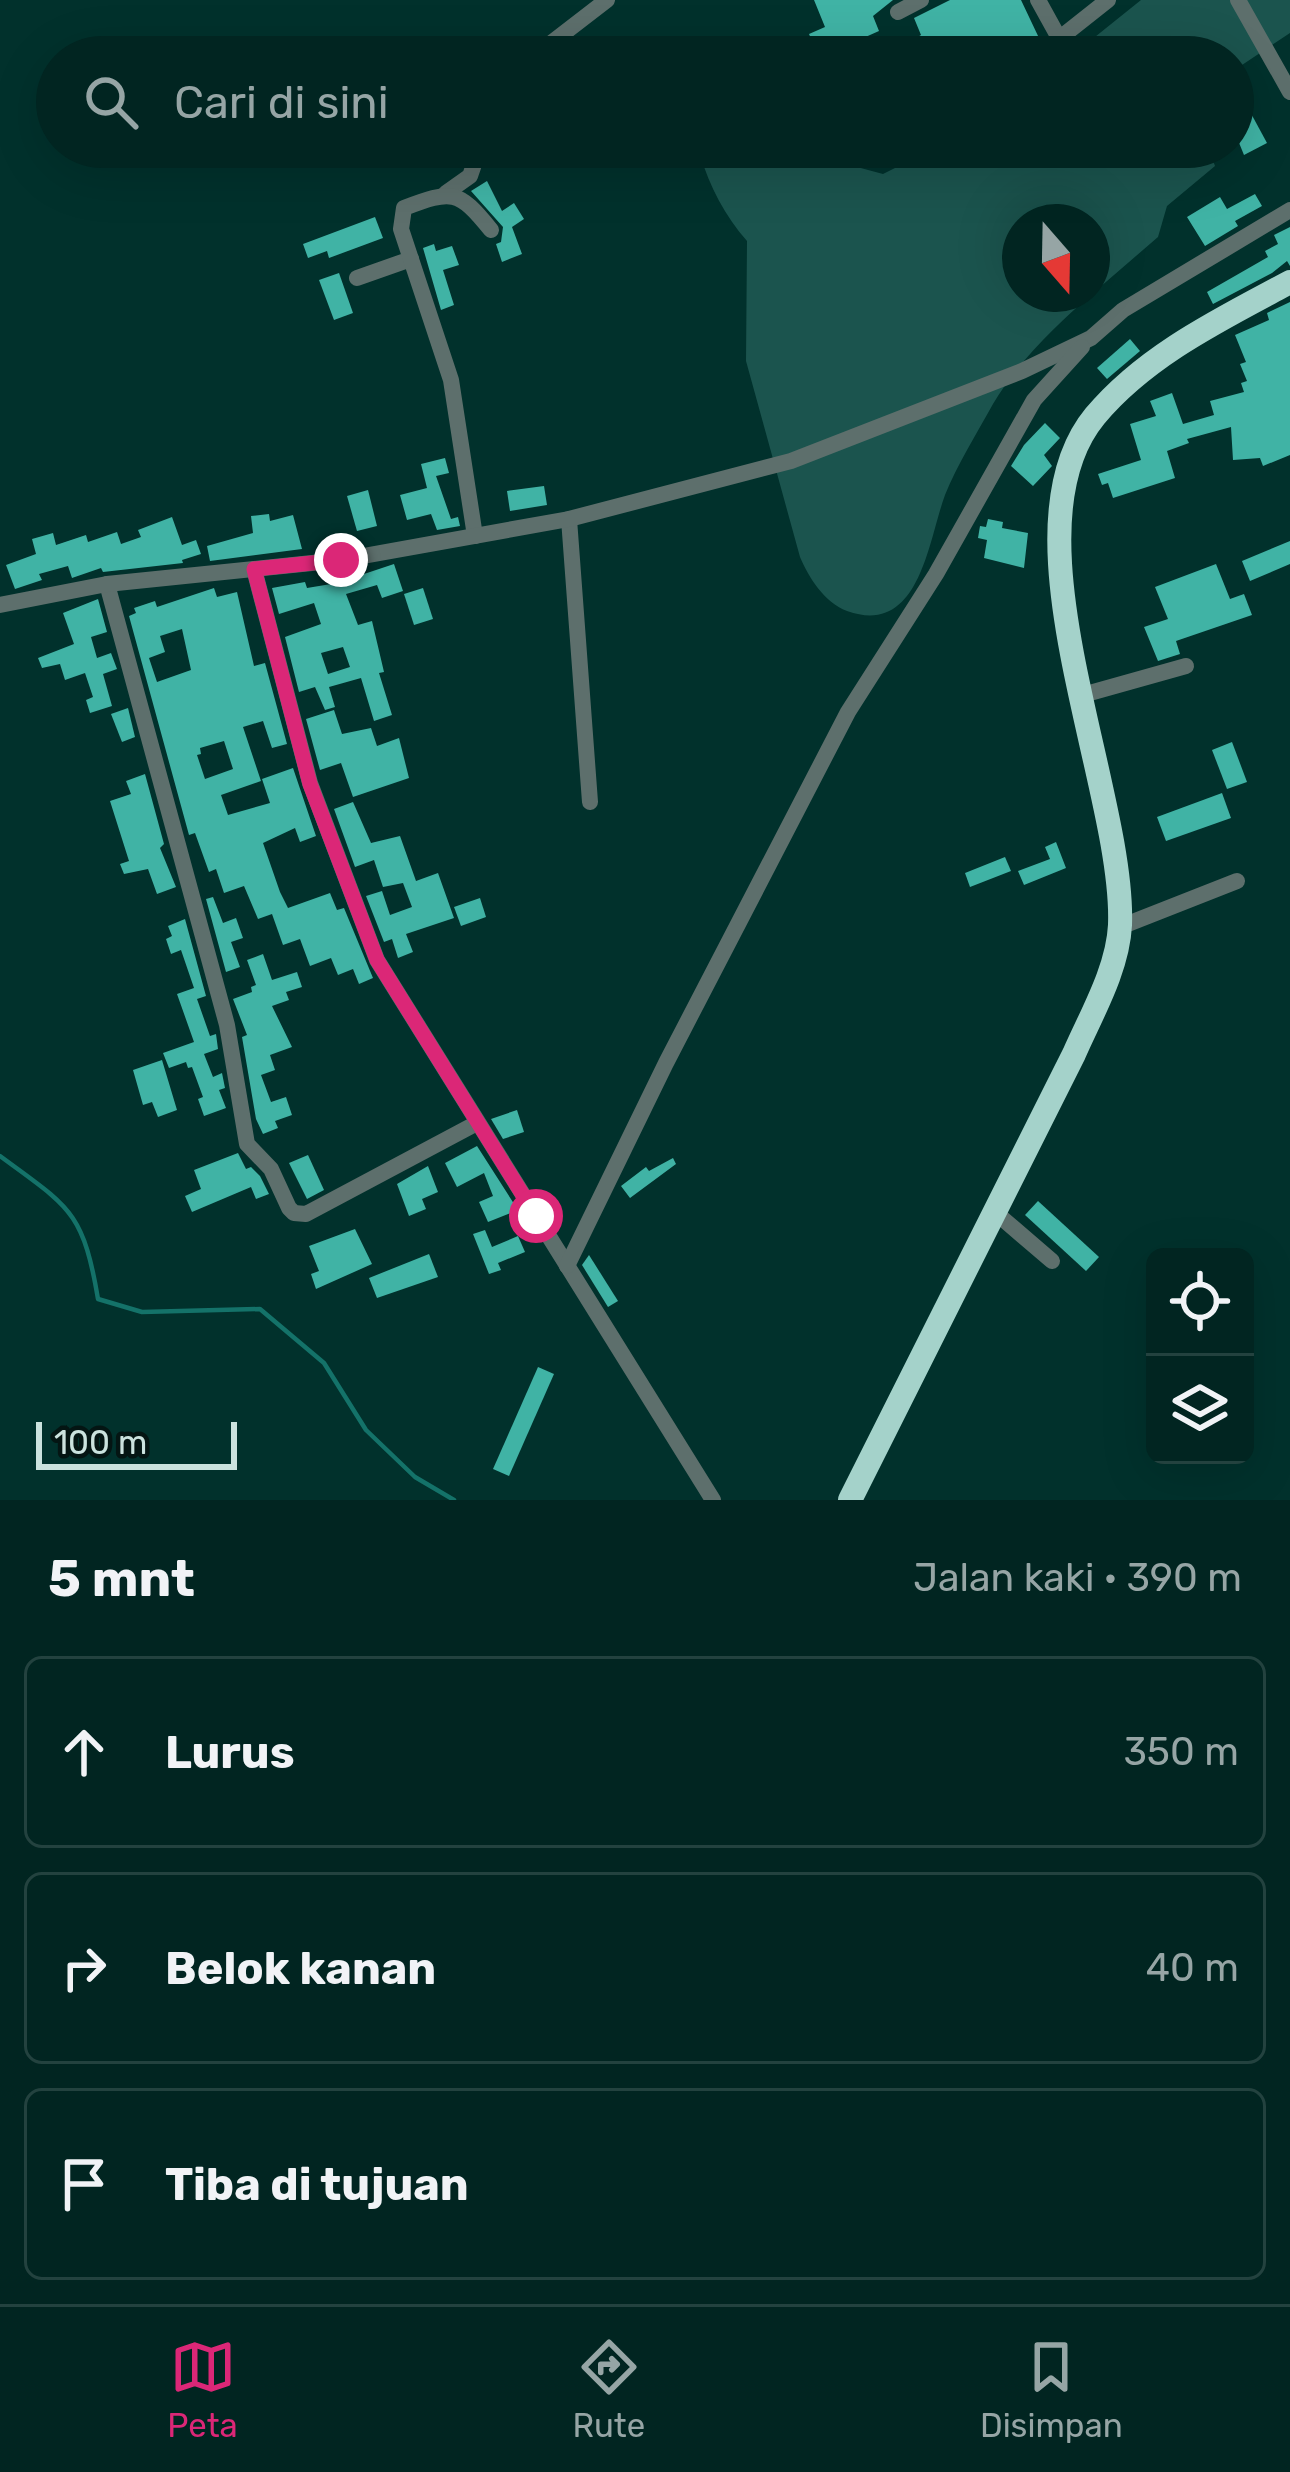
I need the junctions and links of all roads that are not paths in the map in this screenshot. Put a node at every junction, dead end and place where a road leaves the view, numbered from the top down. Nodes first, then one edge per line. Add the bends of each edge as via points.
1 (607, 0) edge
2 (921, 0) edge
3 (1038, 0) edge
4 (1108, 0) edge
5 (1238, 0) edge
6 (898, 12) dead end
7 (560, 36) edge
8 (1058, 36) edge
9 (1062, 36) edge
10 (1290, 92) edge
11 (473, 168) edge
12 (446, 193) junction
13 (1290, 210) edge
14 (491, 230) dead end
15 (411, 259) junction
16 (357, 278) dead end
17 (1289, 286) edge
18 (1091, 338) junction
19 (569, 519) junction
20 (476, 536) junction
21 (254, 569) junction
22 (107, 584) junction
23 (0, 605) edge
24 (1186, 666) dead end
25 (1079, 696) junction
26 (590, 802) dead end
27 (1237, 881) dead end
28 (1120, 928) junction
29 (477, 1123) junction
30 (996, 1213) junction
31 (1052, 1261) dead end
32 (567, 1266) junction
33 (713, 1500) edge
34 (850, 1500) edge

1 - 7 street
2 - 6 street
3 - 8 street
4 - 9 street
5 - 10 street
11 - 12 street
12 - 14 street via 461,196
12 - 15 street via 404,208
13 - 18 street
15 - 16 street
15 - 20 street via 451,380
17 - 25 highway via 1140,371 1093,419 1065,473 1062,579
18 - 19 street via 791,461
18 - 32 street via 1034,400 848,712
19 - 20 street
19 - 26 street
20 - 21 street
21 - 22 street
21 - 29 street via 310,784 365,934
22 - 23 street
22 - 29 street via 227,1025 247,1144 271,1169 289,1208 306,1214
24 - 25 street
25 - 28 highway
27 - 28 street
28 - 30 highway via 1103,988
29 - 32 street
30 - 31 street
30 - 34 highway
32 - 33 street

